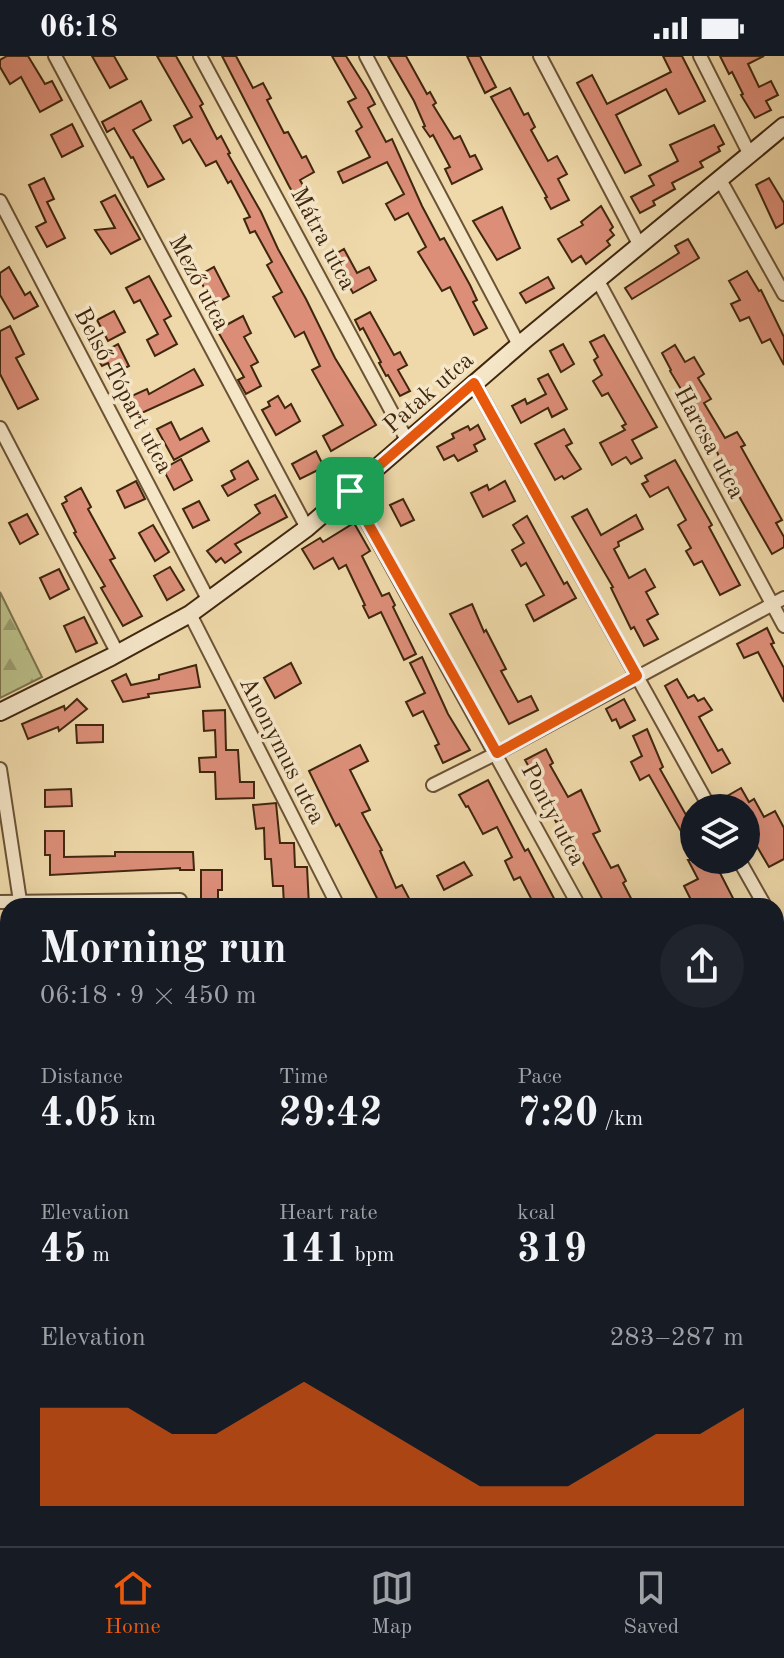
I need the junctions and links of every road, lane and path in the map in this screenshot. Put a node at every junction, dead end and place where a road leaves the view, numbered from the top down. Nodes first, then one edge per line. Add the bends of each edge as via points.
1 (55, 56) edge
2 (200, 56) edge
3 (366, 56) edge
4 (540, 56) edge
5 (700, 56) edge
6 (784, 126) edge
7 (749, 153) junction
8 (719, 178) junction
9 (0, 201) edge
10 (639, 244) junction
11 (597, 279) junction
12 (784, 294) edge
13 (519, 345) junction
14 (474, 383) junction
15 (0, 428) edge
16 (408, 442) junction
17 (350, 491) junction
18 (307, 528) junction
19 (209, 601) junction
20 (778, 601) edge
21 (190, 614) junction
22 (784, 626) edge
23 (118, 654) junction
24 (637, 676) junction
25 (0, 712) edge
26 (497, 753) junction
27 (0, 769) edge
28 (433, 785) dead end
29 (702, 794) edge
30 (747, 874) edge
31 (20, 898) edge
32 (334, 898) edge
33 (575, 898) edge
34 (760, 898) edge

1 - 18 street, Mező utca
2 - 16 street, Mátra utca
3 - 13 street
4 - 10 street
5 - 7 street
6 - 7 street, Patak utca
7 - 8 street, Patak utca
8 - 10 street, Patak utca
8 - 12 street
9 - 19 street, Belső Tópart utca
10 - 11 street, Patak utca
11 - 13 street, Patak utca
11 - 20 street, Harcsa utca
13 - 14 street, Patak utca
14 - 16 street, Patak utca
14 - 24 street
15 - 23 street
16 - 17 street, Patak utca
17 - 18 street, Patak utca
17 - 26 street, Ponty utca
18 - 19 street, Patak utca
19 - 21 street, Patak utca
20 - 22 street, Harcsa utca
20 - 24 street
21 - 23 street, Patak utca
21 - 32 street, Anonymus utca
23 - 25 street, Patak utca
24 - 26 street
24 - 29 street
26 - 28 street
26 - 33 street, Ponty utca
27 - 31 street
30 - 34 street

